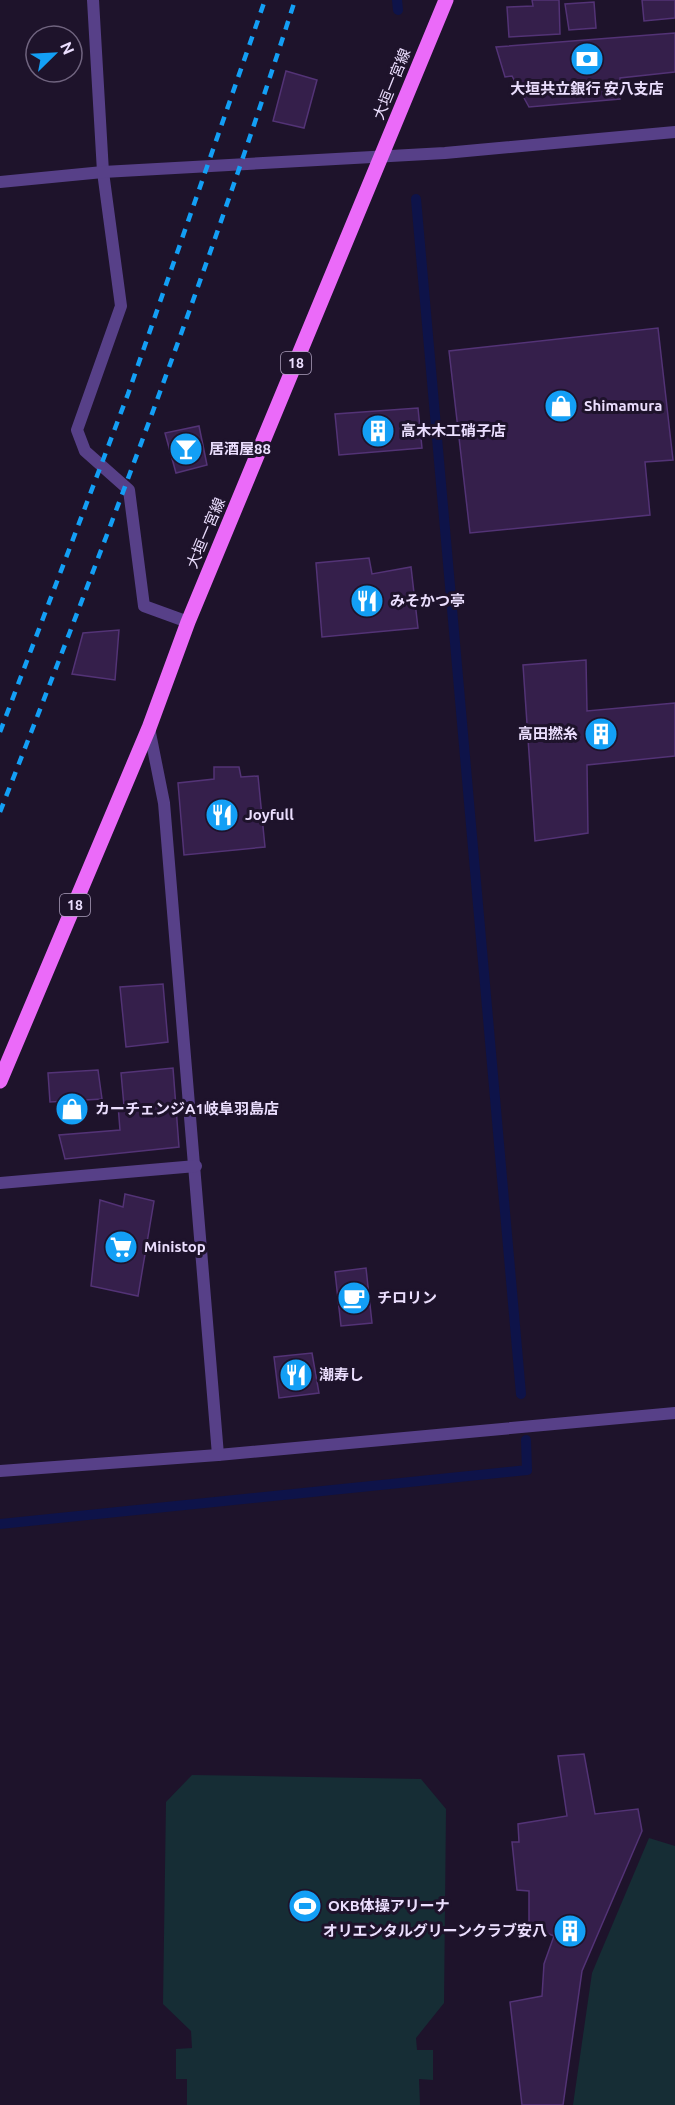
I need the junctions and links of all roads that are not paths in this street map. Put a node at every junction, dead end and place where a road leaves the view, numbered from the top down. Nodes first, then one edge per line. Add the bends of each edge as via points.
1 (93, 0) edge
2 (446, 0) edge
3 (675, 132) edge
4 (381, 157) junction
5 (103, 172) junction
6 (0, 182) edge
7 (188, 622) junction
8 (149, 728) junction
9 (0, 1081) edge
10 (195, 1166) junction
11 (0, 1183) edge
12 (675, 1413) edge
13 (218, 1455) junction
14 (0, 1471) edge

1 - 5 street
2 - 4 main road, 大垣一宮線 / 18
3 - 4 street
4 - 5 street
4 - 7 main road, 大垣一宮線 / 18
5 - 6 street
5 - 7 street via 122,306 77,430 85,451 129,490 144,606
7 - 8 main road, 大垣一宮線 / 18
8 - 9 main road, 大垣一宮線 / 18
8 - 10 street via 164,803
10 - 11 street
10 - 13 street
12 - 13 street
13 - 14 street

